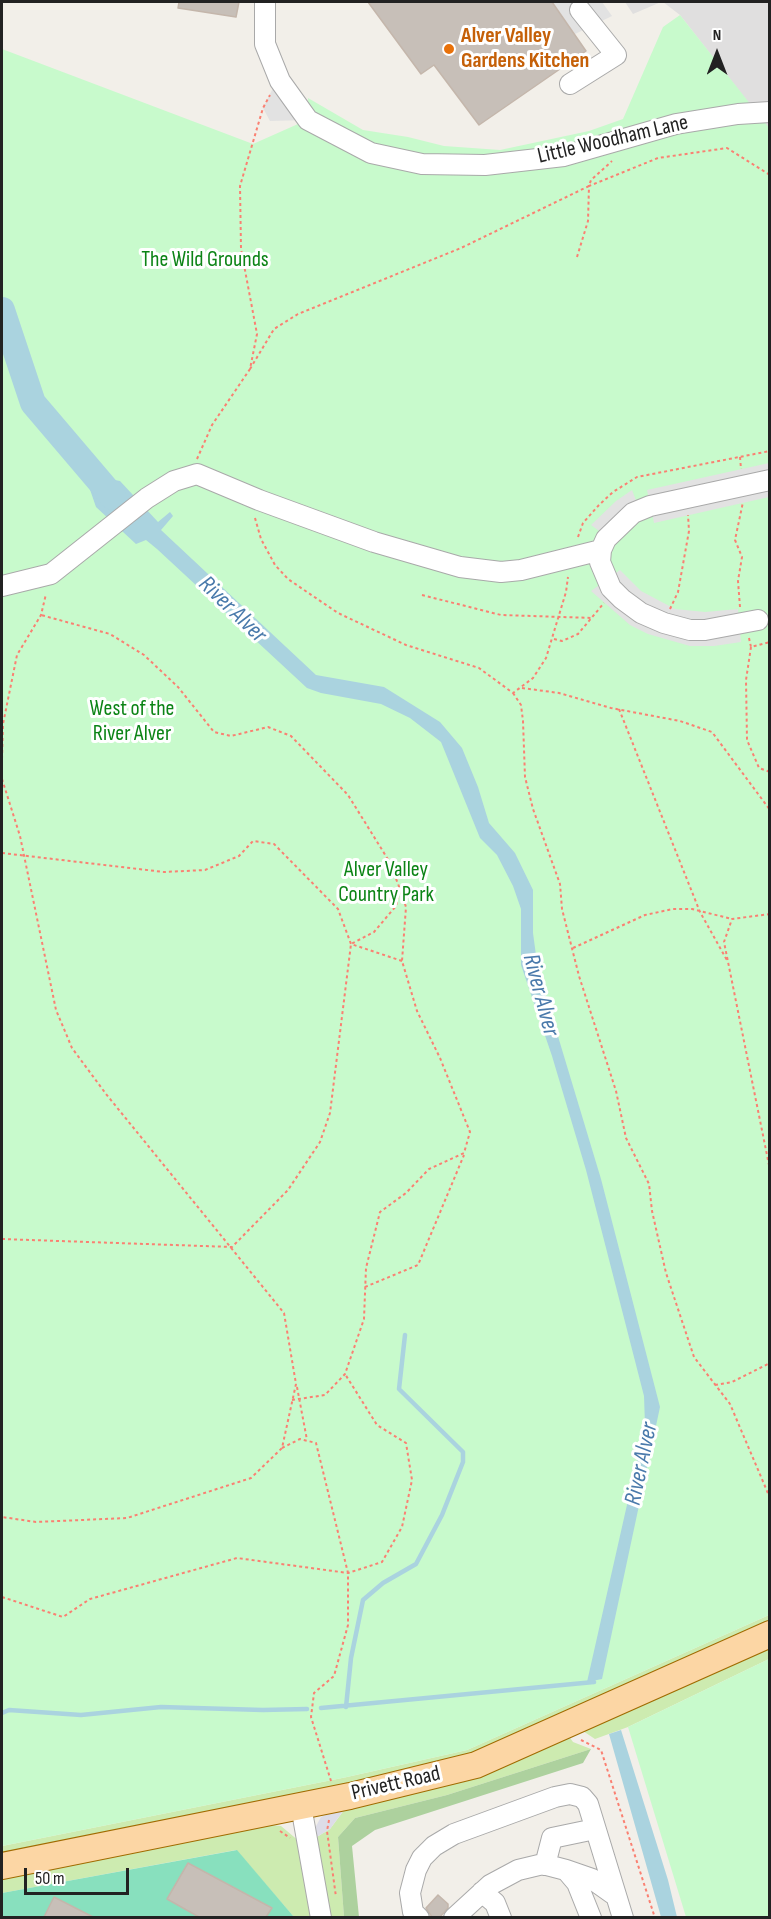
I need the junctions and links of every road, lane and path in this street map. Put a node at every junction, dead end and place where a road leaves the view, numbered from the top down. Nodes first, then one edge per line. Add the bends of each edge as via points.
1 (266, 2) edge
2 (580, 10) dead end
3 (280, 81) junction
4 (570, 84) dead end
5 (770, 112) edge
6 (616, 157) dead end
7 (770, 175) edge
8 (589, 186) junction
9 (577, 257) dead end
10 (250, 369) junction
11 (770, 451) edge
12 (197, 474) junction
13 (770, 480) edge
14 (742, 486) junction
15 (688, 498) junction
16 (259, 500) junction
17 (601, 550) junction
18 (567, 559) junction
19 (51, 574) junction
20 (2, 586) edge
21 (613, 590) junction
22 (422, 596) dead end
23 (41, 615) junction
24 (593, 618) junction
25 (559, 619) junction
26 (752, 622) junction
27 (664, 623) junction
28 (554, 639) junction
29 (770, 642) edge
30 (751, 647) junction
31 (522, 688) junction
32 (513, 693) junction
33 (619, 709) junction
34 (2, 759) edge
35 (770, 772) edge
36 (2, 779) edge
37 (3, 790) edge
38 (770, 810) edge
39 (2, 853) edge
40 (23, 854) junction
41 (400, 889) junction
42 (699, 912) junction
43 (770, 914) edge
44 (732, 920) junction
45 (351, 944) junction
46 (572, 948) junction
47 (402, 961) junction
48 (729, 964) junction
49 (464, 1153) junction
50 (770, 1170) edge
51 (2, 1239) edge
52 (232, 1247) junction
53 (365, 1287) junction
54 (770, 1363) edge
55 (345, 1374) junction
56 (296, 1384) junction
57 (715, 1385) junction
58 (299, 1399) junction
59 (292, 1400) junction
60 (307, 1440) junction
61 (282, 1448) junction
62 (770, 1498) edge
63 (2, 1517) edge
64 (348, 1573) junction
65 (2, 1598) edge
66 (770, 1634) edge
67 (575, 1737) dead end
68 (339, 1782) dead end
69 (301, 1806) junction
70 (595, 1829) junction
71 (327, 1831) dead end
72 (545, 1865) junction
73 (2, 1866) edge
74 (566, 1870) junction
75 (482, 1892) junction
76 (616, 1896) junction
77 (328, 1912) edge
78 (498, 1916) edge
79 (419, 1917) edge
80 (454, 1917) edge
81 (591, 1917) edge
82 (623, 1917) edge
83 (655, 1917) edge

1 - 3 street, Little Woodham Lane via 265,44
2 - 4 street via 616,55
3 - 5 street, Little Woodham Lane via 308,120 330,133 371,153 422,164 485,165 564,156 676,124
3 - 10 path via 263,108 240,186 241,249 257,334
6 - 8 path
7 - 8 path via 727,148 658,158
8 - 9 path via 588,221
8 - 10 path via 461,248 298,314 274,329
10 - 12 path via 196,454
11 - 18 path via 637,477 613,492 583,523
12 - 16 street
12 - 19 street via 174,481 147,498
13 - 14 street
14 - 15 street
14 - 26 path via 735,540 742,557 738,604
15 - 17 street via 633,513 617,526
15 - 27 path via 689,531 678,592
16 - 18 street via 374,542 460,567 501,572
16 - 32 path via 255,519 261,539 288,579 338,613 406,645 479,669
17 - 18 street
17 - 21 street via 600,562
18 - 25 path via 568,578
19 - 20 street
19 - 23 path
21 - 24 path
21 - 27 street via 641,613
22 - 25 path via 501,615
23 - 34 path via 17,655 3,724
23 - 41 path via 110,634 144,655 178,687 214,732 231,736 268,727 291,736 348,795 389,861
24 - 25 path
24 - 28 path via 578,634
25 - 28 path
26 - 27 street via 690,630
26 - 30 path
28 - 31 path via 546,658
29 - 30 path
30 - 35 path via 746,680 747,740 759,768
31 - 32 path
31 - 33 path
32 - 46 path via 523,721 528,788 560,884
33 - 38 path via 712,732
33 - 42 path
36 - 37 path
37 - 40 path
39 - 40 path
40 - 45 path via 174,871 205,870 239,856 253,841 274,844 338,909
40 - 52 path via 56,1010 72,1048
41 - 45 path via 396,906 374,932
41 - 47 path via 405,907
42 - 44 path
42 - 46 path via 673,909 645,915
42 - 48 path
43 - 44 path
44 - 48 path via 724,942
45 - 47 path
45 - 52 path via 330,1113 320,1142 288,1190
46 - 57 path via 616,1091 626,1138 649,1184 666,1273 694,1357
47 - 49 path via 417,1011 441,1058 470,1132
48 - 50 path
49 - 53 path via 418,1265
49 - 53 path via 429,1169 380,1212
51 - 52 path
52 - 56 path via 284,1313
53 - 55 path via 364,1319
54 - 57 path via 732,1382
55 - 58 path via 325,1395
55 - 64 path via 377,1425 406,1443 412,1480 402,1527 382,1562
56 - 58 path
56 - 59 path
57 - 62 path via 730,1404
58 - 59 path
58 - 60 path
59 - 61 path
60 - 61 path via 300,1439
60 - 64 path via 316,1443
61 - 63 path via 251,1478 127,1518 36,1522
64 - 65 path via 237,1558 90,1599 63,1617
64 - 68 path via 348,1625 334,1676 314,1693 312,1717 331,1784
66 - 69 main road, Privett Road via 476,1765
67 - 83 path via 601,1750
69 - 73 main road, Privett Road
69 - 77 street
70 - 72 street via 552,1838
70 - 76 street
70 - 79 street via 588,1804 582,1797 570,1794 454,1834 434,1846 416,1870 410,1893 413,1912
71 - 77 path
72 - 74 street
72 - 75 street via 518,1870
74 - 76 street via 592,1879
74 - 81 street via 577,1883
75 - 78 street via 495,1903
75 - 80 street
76 - 82 street

